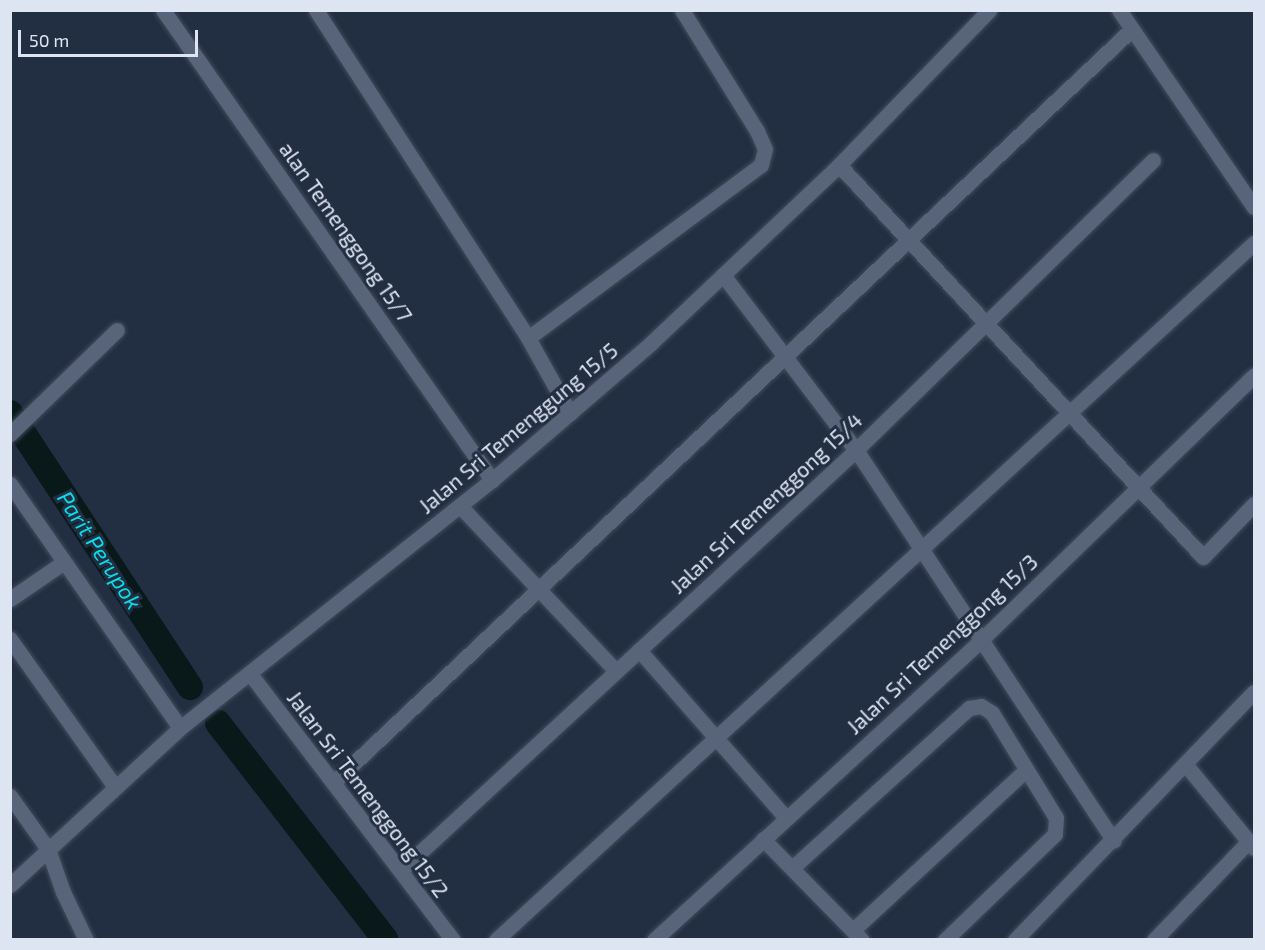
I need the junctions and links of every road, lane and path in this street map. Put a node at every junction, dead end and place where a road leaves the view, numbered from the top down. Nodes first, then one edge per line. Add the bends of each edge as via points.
1 (163, 10) edge
2 (316, 10) edge
3 (682, 10) edge
4 (989, 10) edge
5 (1119, 10) edge
6 (1132, 29) junction
7 (1153, 160) dead end
8 (839, 165) junction
9 (1254, 207) edge
10 (909, 239) junction
11 (1254, 243) edge
12 (723, 275) junction
13 (987, 322) junction
14 (117, 330) dead end
15 (528, 338) junction
16 (784, 356) junction
17 (1254, 375) edge
18 (1071, 412) junction
19 (570, 413) junction
20 (11, 434) edge
21 (856, 450) junction
22 (492, 480) junction
23 (10, 484) edge
24 (1139, 485) junction
25 (1254, 504) edge
26 (459, 506) junction
27 (921, 549) junction
28 (64, 562) junction
29 (538, 589) junction
30 (10, 599) edge
31 (10, 639) edge
32 (981, 640) junction
33 (639, 650) junction
34 (616, 672) junction
35 (251, 675) junction
36 (1254, 692) edge
37 (180, 728) junction
38 (716, 738) junction
39 (1186, 765) junction
40 (1026, 770) junction
41 (334, 782) junction
42 (115, 787) junction
43 (10, 796) edge
44 (786, 818) junction
45 (763, 839) junction
46 (1113, 841) junction
47 (1252, 845) edge
48 (48, 849) junction
49 (792, 868) junction
50 (401, 870) junction
51 (10, 885) edge
52 (857, 935) edge
53 (86, 939) edge
54 (453, 939) edge
55 (496, 939) edge
56 (654, 939) edge
57 (945, 939) edge
58 (1015, 939) edge
59 (1154, 939) edge

1 - 22 street, alan Temenggong 15/7
2 - 15 street
3 - 15 street via 758,130 765,149 762,165
4 - 8 street, Jalan Sri Temenggung 15/5
5 - 6 street
6 - 9 street
6 - 10 street
7 - 13 street, Jalan Sri Temenggong 15/4
8 - 10 street
8 - 12 street, Jalan Sri Temenggung 15/5
10 - 13 street
10 - 16 street
11 - 18 street
12 - 16 street
12 - 19 street, Jalan Sri Temenggung 15/5
13 - 18 street
13 - 21 street, Jalan Sri Temenggong 15/4
14 - 20 street
15 - 19 street
16 - 21 street
16 - 29 street
17 - 24 street, Jalan Sri Temenggong 15/3
18 - 24 street
18 - 27 street
19 - 22 street, Jalan Sri Temenggung 15/5
21 - 27 street
21 - 33 street, Jalan Sri Temenggong 15/4
22 - 26 street, Jalan Sri Temenggung 15/5
23 - 28 street
24 - 25 street via 1203,557
24 - 32 street, Jalan Sri Temenggong 15/3
26 - 29 street
26 - 35 street, Jalan Sri Temenggung 15/5
27 - 32 street
27 - 38 street
28 - 30 street
28 - 37 street
29 - 34 street
29 - 41 street
31 - 42 street
32 - 44 street, Jalan Sri Temenggong 15/3
32 - 46 street
33 - 34 street, Jalan Sri Temenggong 15/4
33 - 38 street
34 - 50 street, Jalan Sri Temenggong 15/4
35 - 37 street, Jalan Sri Temenggung 15/5
35 - 41 street, Jalan Sri Temenggong 15/2
36 - 39 street
37 - 42 street, Jalan Sri Temenggung 15/5
38 - 44 street
38 - 55 street
39 - 46 street
39 - 47 street
40 - 49 street via 992,713 981,706 969,708
40 - 52 street
40 - 57 street via 1056,818 1055,834
41 - 50 street, Jalan Sri Temenggong 15/2
42 - 48 street, Jalan Sri Temenggung 15/5
43 - 48 street
44 - 45 street, Jalan Sri Temenggong 15/3
45 - 49 street
45 - 56 street, Jalan Sri Temenggong 15/3
46 - 58 street
47 - 59 street
48 - 51 street, Jalan Sri Temenggung 15/5
48 - 53 street
49 - 52 street
50 - 54 street, Jalan Sri Temenggong 15/2

